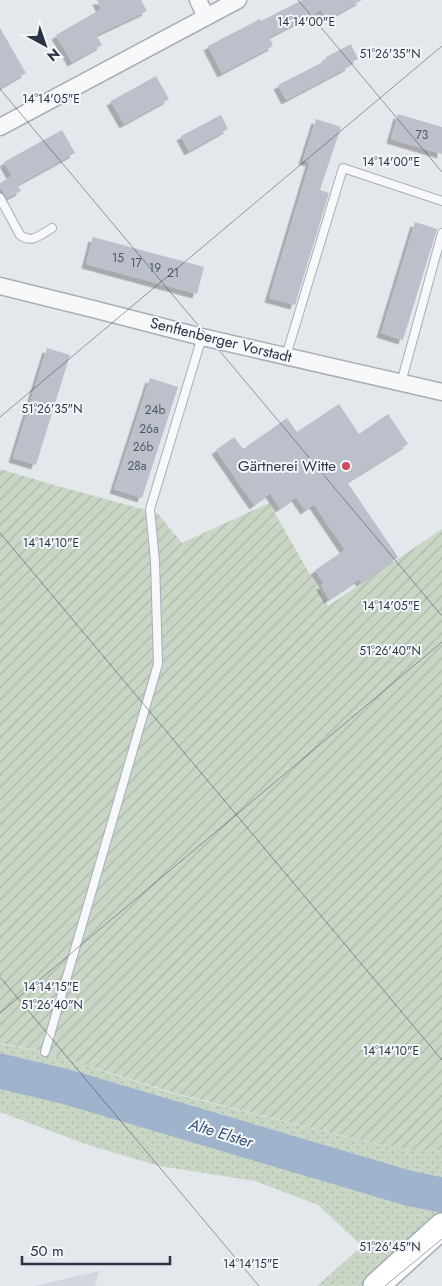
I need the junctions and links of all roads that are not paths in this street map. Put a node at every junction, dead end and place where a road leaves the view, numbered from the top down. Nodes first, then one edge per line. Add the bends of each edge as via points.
1 (198, 0) edge
2 (238, 0) edge
3 (206, 17) junction
4 (0, 127) edge
5 (0, 198) edge
6 (442, 201) edge
7 (52, 228) dead end
8 (442, 233) edge
9 (0, 286) edge
10 (202, 337) junction
11 (286, 356) junction
12 (401, 383) junction
13 (442, 392) edge
14 (45, 1052) dead end
15 (442, 1226) edge
16 (376, 1286) edge

1 - 3 street
2 - 3 street
3 - 4 street
5 - 7 lane via 25,239 31,240
6 - 11 lane via 343,168
8 - 12 lane
9 - 10 street, Senftenberger Vorstadt
10 - 11 street, Senftenberger Vorstadt
10 - 14 lane via 150,509 158,664
11 - 12 street, Senftenberger Vorstadt
12 - 13 street, Senftenberger Vorstadt
15 - 16 main road

